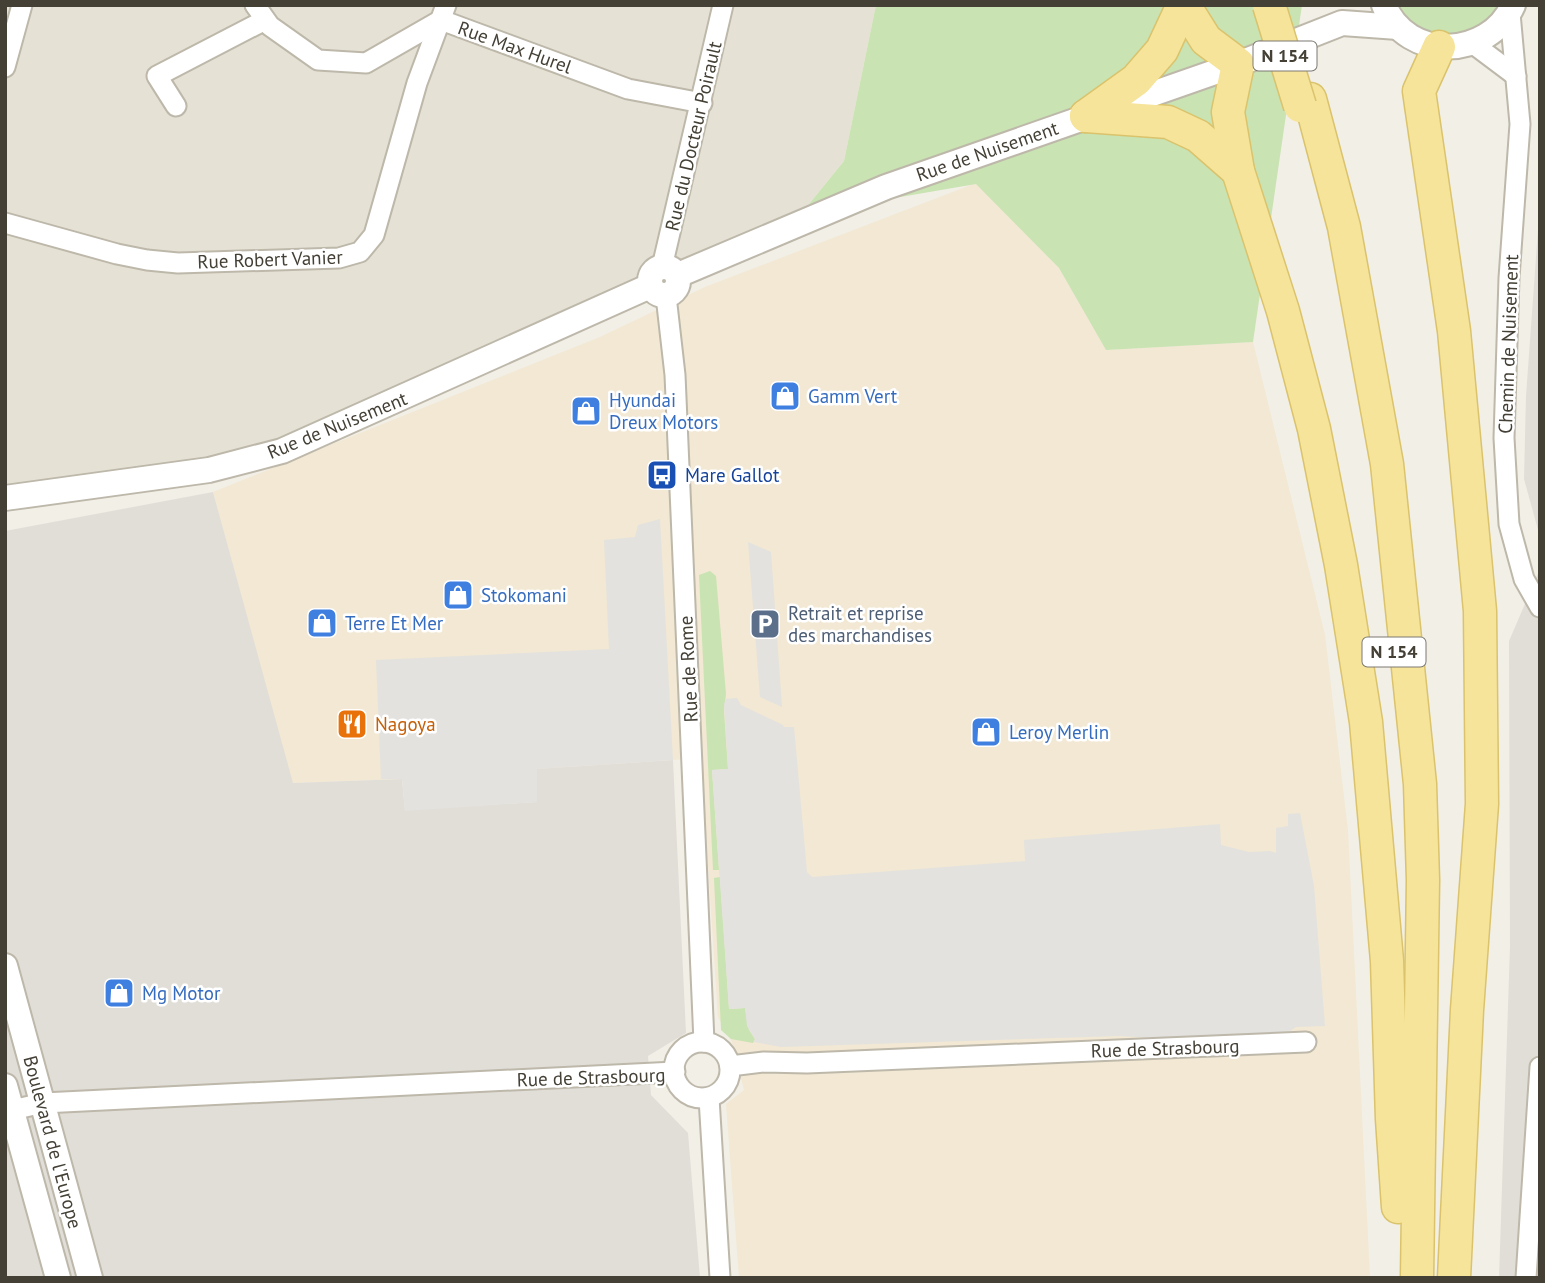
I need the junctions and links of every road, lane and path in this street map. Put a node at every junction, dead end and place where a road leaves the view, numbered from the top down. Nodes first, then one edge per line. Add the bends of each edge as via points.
1 (22, 5) edge
2 (723, 5) edge
3 (1184, 5) edge
4 (1269, 5) edge
5 (1280, 5) edge
6 (1384, 5) edge
7 (1511, 9) edge
8 (260, 12) edge
9 (444, 13) edge
10 (1349, 14) edge
11 (1398, 27) junction
12 (1472, 43) junction
13 (1438, 47) junction
14 (1238, 64) junction
15 (5, 67) edge
16 (1516, 76) junction
17 (1305, 102) junction
18 (702, 103) junction
19 (176, 106) dead end
20 (1086, 116) junction
21 (1238, 171) junction
22 (5, 223) edge
23 (664, 281) junction
24 (1387, 464) junction
25 (5, 498) edge
26 (1540, 607) edge
27 (5, 966) edge
28 (704, 1042) junction
29 (1306, 1042) dead end
30 (730, 1066) junction
31 (1540, 1067) edge
32 (675, 1072) junction
33 (8, 1098) edge
34 (709, 1098) junction
35 (43, 1103) junction
36 (1398, 1207) junction
37 (58, 1278) edge
38 (90, 1278) edge
39 (720, 1278) edge
40 (1397, 1278) edge
41 (1418, 1278) edge
42 (1434, 1278) edge
43 (1454, 1278) edge
44 (1526, 1278) edge

1 - 15 street
2 - 18 street, Rue du Docteur Poirault
3 - 14 main road via 1206,40
3 - 20 main road via 1162,50 1145,70
4 - 17 main road, N 154, bridge
5 - 17 main road, N 154
6 - 11 street
7 - 12 street via 1496,30
7 - 16 street, Chemin de Nuisement
8 - 9 street, Rue Max Hurel via 270,26 318,60 366,63
8 - 19 street, Rue Max Hurel via 156,76
9 - 18 street, Rue Max Hurel via 628,89
9 - 22 street, Rue Robert Vanier via 417,83 374,235 360,253 339,258 178,263 117,254
10 - 11 street, Rue de Nuisement
10 - 14 street, Rue de Nuisement
11 - 13 street via 1416,40
12 - 13 street
12 - 16 street
13 - 43 main road via 1419,91 1454,331 1480,625 1482,804
14 - 20 street, Rue de Nuisement
14 - 21 main road via 1228,112
16 - 26 street, Chemin de Nuisement via 1520,124 1504,438 1509,524 1524,579
17 - 24 main road, N 154 via 1344,228
17 - 36 main road, N 154 via 1370,434 1400,713 1406,965
18 - 23 street, Rue du Docteur Poirault
20 - 21 main road via 1168,122 1198,136
20 - 23 street, Rue de Nuisement via 886,187
21 - 36 main road via 1283,311 1314,429 1364,709 1387,961
23 - 25 street, Rue de Nuisement via 282,451 209,470
23 - 28 street, Rue de Rome via 675,389
24 - 41 main road, N 154 via 1420,784
24 - 42 main road via 1406,536 1432,778
27 - 35 street, Boulevard de l'Europe
28 - 30 street via 722,1051
28 - 32 street via 680,1052
29 - 30 street, Rue de Strasbourg
30 - 34 street via 723,1088
31 - 44 street
32 - 34 street, Rue de Strasbourg via 683,1091
32 - 35 street, Rue de Strasbourg
33 - 35 street, Rue de Strasbourg
33 - 37 street, Boulevard de l'Europe
34 - 39 street
35 - 38 street, Boulevard de l'Europe
36 - 40 main road, N 154

